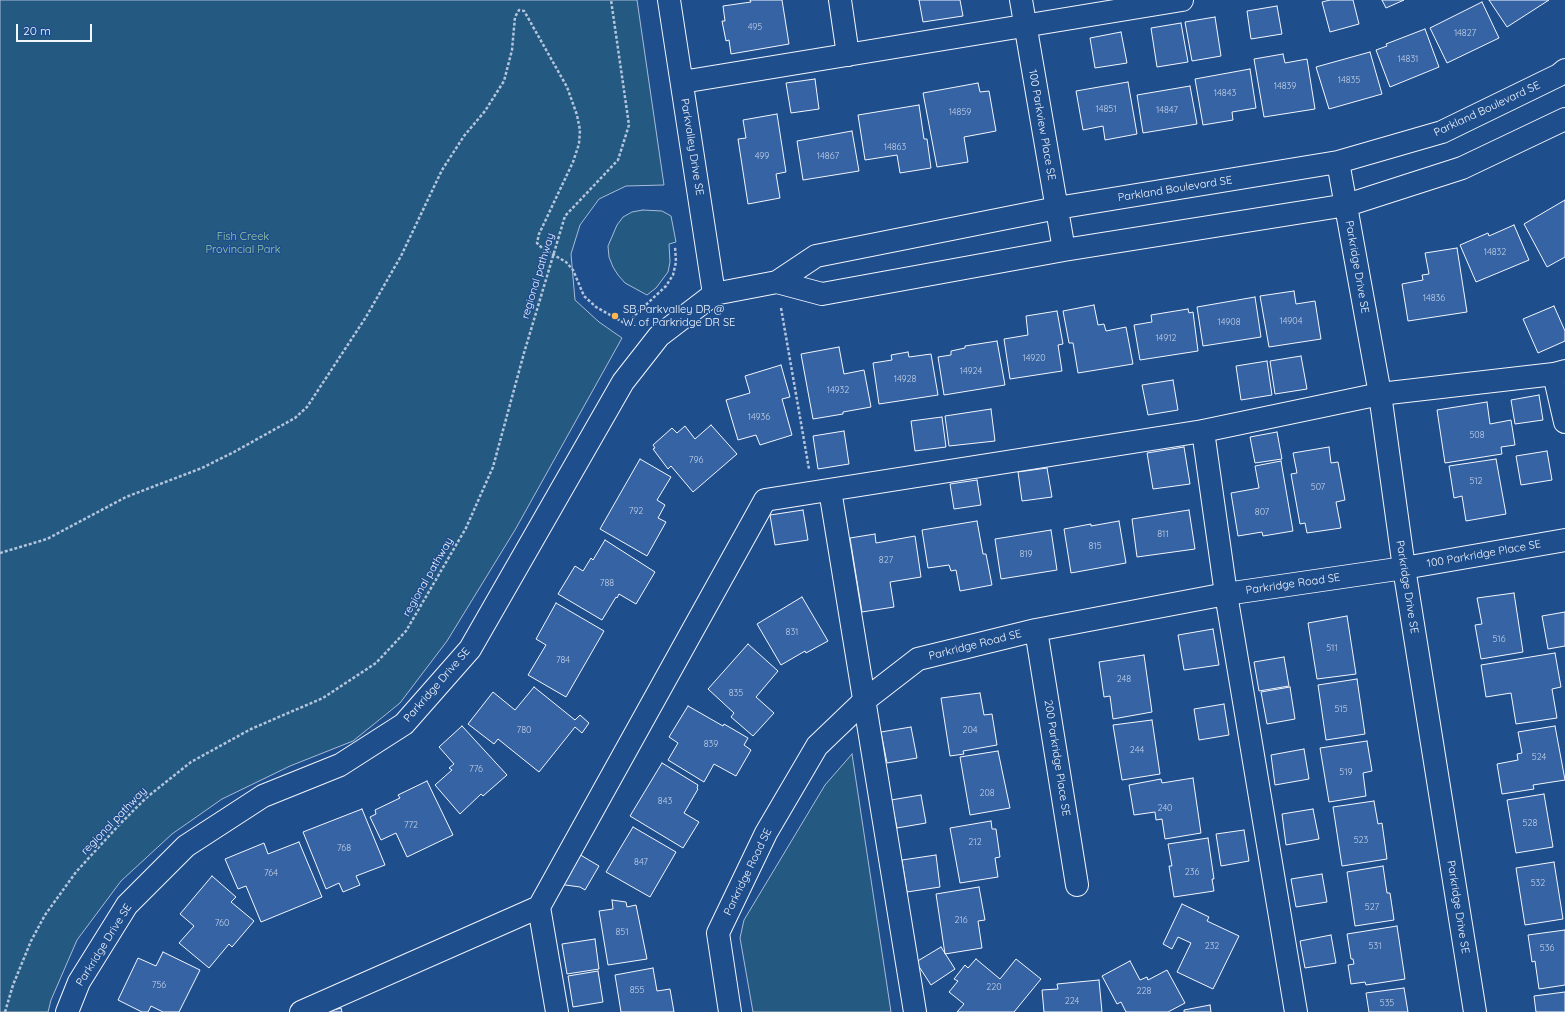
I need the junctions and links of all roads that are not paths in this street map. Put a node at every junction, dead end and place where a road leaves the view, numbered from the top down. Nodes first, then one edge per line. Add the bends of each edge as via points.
1 (669, 0) edge
2 (840, 0) edge
3 (1021, 0) edge
4 (1182, 0) edge
5 (1025, 25) junction
6 (848, 55) junction
7 (1565, 70) edge
8 (682, 82) junction
9 (1565, 119) edge
10 (1338, 162) junction
11 (1347, 205) junction
12 (1057, 208) junction
13 (1064, 250) junction
14 (777, 282) junction
15 (714, 294) junction
16 (1559, 372) edge
17 (1380, 394) junction
18 (1565, 422) edge
19 (1203, 431) junction
20 (821, 491) junction
21 (1565, 540) edge
22 (1404, 568) junction
23 (1226, 594) junction
24 (1036, 630) junction
25 (865, 700) junction
26 (1077, 885) dead end
27 (539, 907) junction
28 (67, 1012) edge
29 (301, 1012) edge
30 (557, 1012) edge
31 (730, 1012) edge
32 (915, 1012) edge
33 (1296, 1012) edge
34 (1475, 1012) edge

1 - 8 street, Parkvalley Drive SE
2 - 6 street
3 - 5 street, 100 Parkview Place SE
4 - 5 street
5 - 6 street
5 - 12 street, 100 Parkview Place SE
6 - 8 street
7 - 10 street, Parkland Boulevard SE via 1442,132
8 - 15 street, Parkvalley Drive SE
9 - 11 street, Parkland Boulevard SE via 1462,168
10 - 11 street, Parkridge Drive SE
10 - 12 street, Parkland Boulevard SE
11 - 13 street, Parkland Boulevard SE
11 - 17 street, Parkridge Drive SE
12 - 13 street, 100 Parkview Place SE
12 - 14 street, Parkland Boulevard SE via 816,256
13 - 14 street, Parkland Boulevard SE via 822,294
14 - 15 street, Parkland Boulevard SE
15 - 28 street, Parkridge Drive SE via 659,336 623,382 470,649 404,724 340,765 263,796 186,846 127,905 79,982
16 - 17 street
16 - 18 street
17 - 19 street
17 - 22 street, Parkridge Drive SE
19 - 20 street
19 - 23 street
20 - 25 street
20 - 27 street via 765,500
21 - 22 street, 100 Parkridge Place SE
22 - 23 street, Parkridge Road SE
22 - 34 street, Parkridge Drive SE
23 - 24 street, Parkridge Road SE
23 - 33 street
24 - 25 street, Parkridge Road SE via 918,659
24 - 26 street, 200 Parkridge Place SE
25 - 31 street, Parkridge Road SE via 817,746 766,833 718,933
25 - 32 street
27 - 29 street
27 - 30 street

